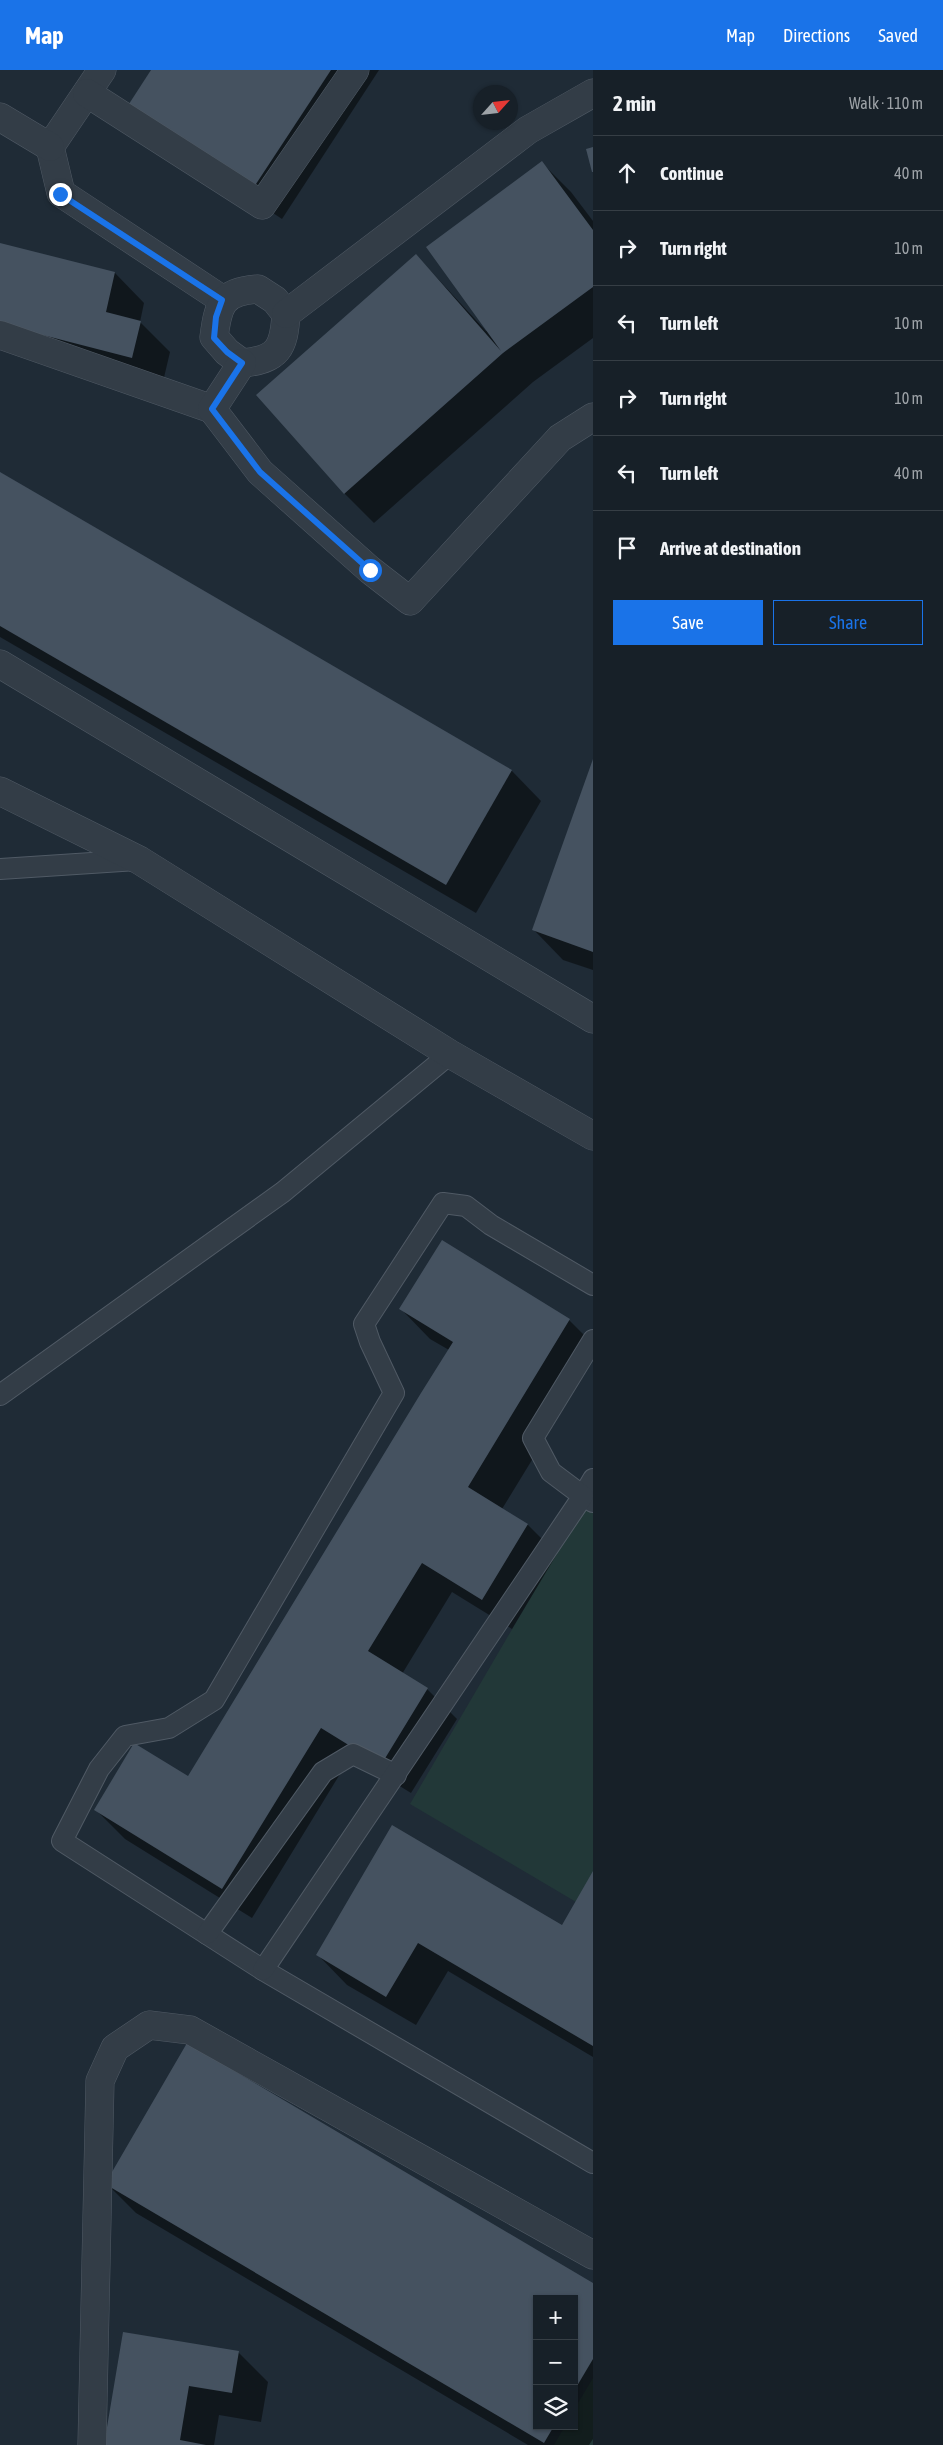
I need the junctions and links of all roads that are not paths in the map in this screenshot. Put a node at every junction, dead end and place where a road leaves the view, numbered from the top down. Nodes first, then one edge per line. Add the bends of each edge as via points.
1 (102, 70) edge
2 (355, 70) edge
3 (87, 93) junction
4 (593, 93) edge
5 (0, 117) edge
6 (50, 147) junction
7 (222, 300) junction
8 (286, 314) junction
9 (0, 336) edge
10 (242, 363) junction
11 (212, 409) junction
12 (593, 417) edge
13 (0, 664) edge
14 (0, 791) edge
15 (139, 860) junction
16 (0, 868) edge
17 (593, 1019) edge
18 (450, 1054) junction
19 (593, 1136) edge
20 (593, 1285) edge
21 (593, 1340) edge
22 (0, 1394) edge
23 (593, 1479) edge
24 (588, 1499) edge
25 (396, 1775) junction
26 (207, 1934) junction
27 (263, 1970) junction
28 (593, 2163) edge
29 (593, 2255) edge
30 (92, 2445) edge

1 - 3 street
2 - 3 street via 262,205
3 - 6 street
4 - 8 street via 528,130
5 - 6 street
6 - 7 street via 60,194
7 - 8 street via 241,290 258,289 275,300
7 - 10 street via 214,338
8 - 10 street via 285,335 278,351 261,361
9 - 11 street
10 - 11 street
11 - 12 street via 260,472 370,570 410,601 560,438
13 - 17 street
14 - 15 street
15 - 16 lane
15 - 18 street
18 - 19 street
18 - 22 lane via 283,1192
20 - 26 lane via 491,1225 466,1206 443,1203 364,1324 394,1393 214,1700 169,1728 125,1736 99,1769 62,1841
21 - 24 lane via 533,1438 551,1472
23 - 24 lane
24 - 25 lane
25 - 26 lane via 353,1754 323,1772
25 - 27 lane
26 - 27 lane
27 - 28 lane
29 - 30 street via 190,2030 149,2025 116,2048 100,2081

